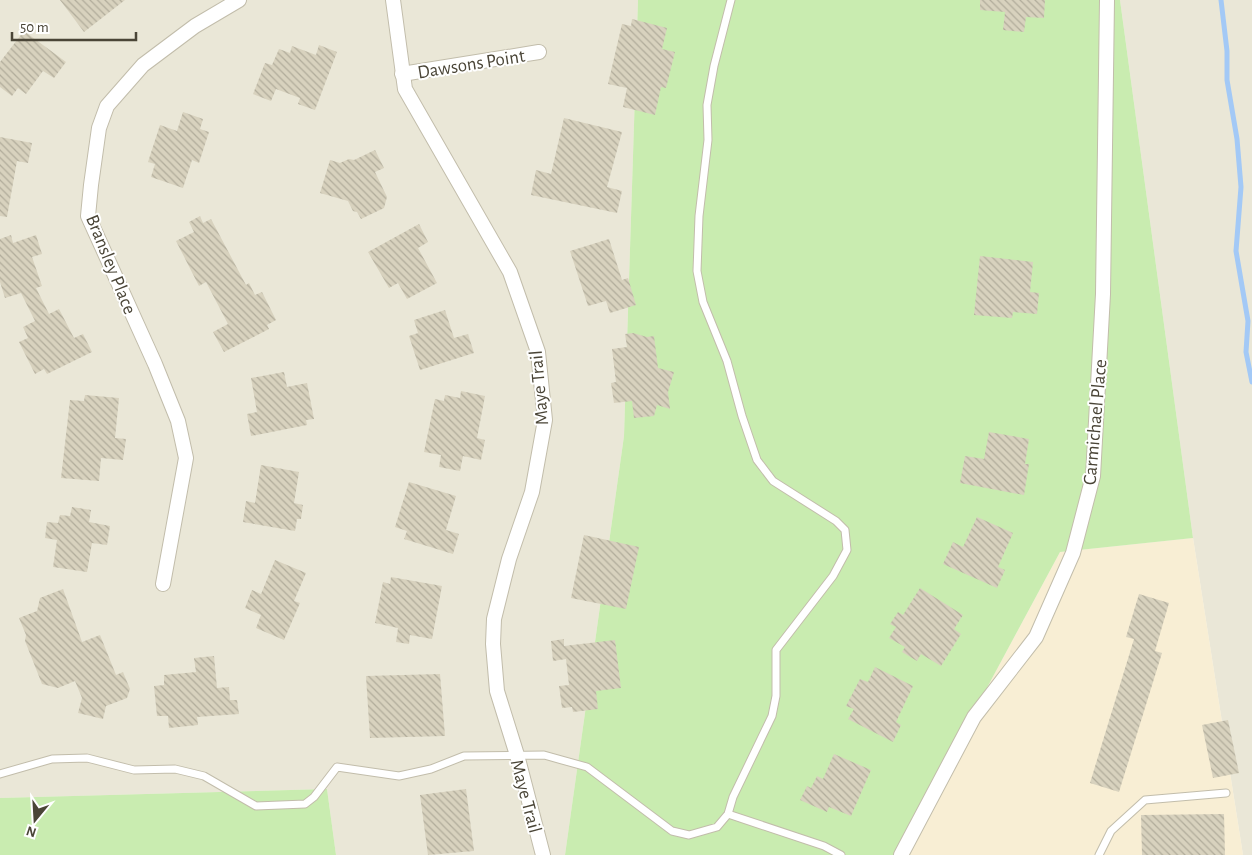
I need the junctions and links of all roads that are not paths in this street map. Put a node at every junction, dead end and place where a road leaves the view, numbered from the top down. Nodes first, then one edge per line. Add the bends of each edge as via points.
1 (239, 0) edge
2 (393, 0) edge
3 (731, 0) edge
4 (1107, 0) edge
5 (539, 52) dead end
6 (402, 74) junction
7 (163, 584) dead end
8 (517, 755) junction
9 (0, 774) edge
10 (1226, 793) dead end
11 (728, 814) junction
12 (543, 855) edge
13 (841, 855) edge
14 (901, 855) edge
15 (1099, 855) edge

1 - 7 street, Bransley Place via 195,26 143,65 107,106 99,128 90,185 88,216 155,364 178,421 186,458
2 - 6 street, Maye Trail
3 - 11 lane via 707,105 708,140 699,216 697,271 703,302 727,361 757,460 773,481 841,526 845,530 847,550 833,576 776,650 776,696 772,716 733,796
4 - 14 street, Carmichael Place via 1103,294 1093,476 1074,553 1036,637 974,717
5 - 6 street, Dawsons Point
6 - 8 street, Maye Trail via 405,89 510,272 538,352 545,420 532,492 509,559 494,619 497,691
8 - 9 lane via 464,756 399,776 337,767 305,804 256,806 204,776 175,769 134,770 87,758 52,759
8 - 11 lane via 544,755 588,767 672,830 689,835 717,827
8 - 12 street, Maye Trail
10 - 15 lane via 1145,800 1111,831
11 - 13 lane via 824,846

